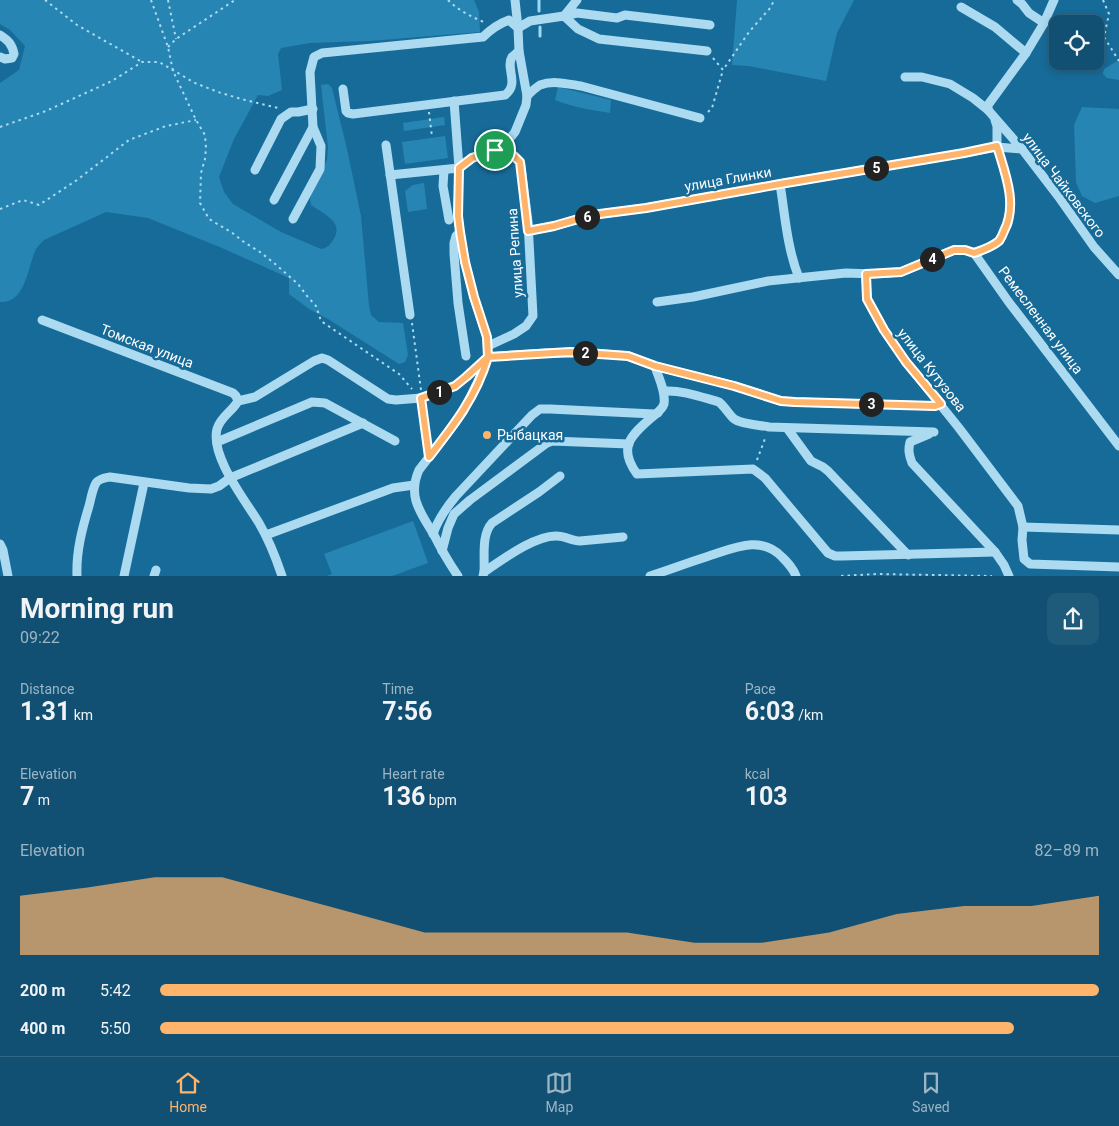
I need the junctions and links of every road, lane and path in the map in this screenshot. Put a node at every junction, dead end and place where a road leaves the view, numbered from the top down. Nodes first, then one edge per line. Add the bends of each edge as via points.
1 (45, 0) edge
2 (151, 0) edge
3 (168, 0) edge
4 (235, 0) edge
5 (448, 0) edge
6 (515, 0) edge
7 (577, 0) edge
8 (774, 0) edge
9 (1017, 0) edge
10 (1054, 0) edge
11 (1103, 0) edge
12 (961, 7) dead end
13 (564, 16) junction
14 (1044, 23) junction
15 (710, 25) dead end
16 (518, 28) junction
17 (492, 29) junction
18 (0, 35) edge
19 (176, 39) junction
20 (168, 47) junction
21 (519, 51) junction
22 (707, 51) joint
23 (1026, 54) junction
24 (0, 57) edge
25 (1119, 60) edge
26 (142, 62) junction
27 (723, 70) junction
28 (173, 71) junction
29 (905, 77) dead end
30 (343, 88) dead end
31 (527, 96) junction
32 (454, 101) junction
33 (428, 104) junction
34 (313, 109) junction
35 (292, 112) junction
36 (991, 114) junction
37 (700, 118) joint
38 (196, 120) junction
39 (0, 127) edge
40 (313, 127) junction
41 (432, 137) dead end
42 (386, 145) dead end
43 (997, 146) junction
44 (1022, 148) junction
45 (495, 150) junction
46 (521, 166) joint
47 (459, 168) junction
48 (255, 170) dead end
49 (444, 170) junction
50 (390, 175) junction
51 (780, 184) junction
52 (274, 200) dead end
53 (0, 209) edge
54 (293, 219) dead end
55 (449, 220) dead end
56 (1008, 223) joint
57 (528, 231) junction
58 (460, 232) junction
59 (974, 253) junction
60 (866, 274) junction
61 (1119, 276) edge
62 (799, 278) junction
63 (657, 302) dead end
64 (410, 315) joint
65 (42, 320) dead end
66 (488, 346) junction
67 (466, 356) dead end
68 (488, 357) junction
69 (655, 366) junction
70 (471, 373) dead end
71 (421, 387) dead end
72 (664, 392) junction
73 (421, 398) junction
74 (238, 401) junction
75 (941, 404) junction
76 (658, 412) junction
77 (363, 423) junction
78 (788, 428) junction
79 (767, 434) dead end
80 (395, 441) dead end
81 (217, 442) junction
82 (629, 444) junction
83 (1119, 446) edge
84 (429, 457) junction
85 (753, 469) junction
86 (560, 476) dead end
87 (230, 478) junction
88 (144, 483) junction
89 (414, 486) junction
90 (1023, 527) junction
91 (1119, 530) edge
92 (433, 534) junction
93 (266, 535) junction
94 (623, 536) dead end
95 (0, 544) edge
96 (442, 551) junction
97 (996, 552) junction
98 (908, 555) junction
99 (1119, 567) edge
100 (483, 574) edge
101 (8, 576) edge
102 (77, 576) edge
103 (124, 576) edge
104 (282, 576) edge
105 (458, 576) edge
106 (650, 576) edge
107 (796, 576) edge
108 (841, 576) edge
109 (992, 576) edge
110 (1009, 576) edge

1 - 26 path via 77,25
2 - 20 path
3 - 19 path
4 - 19 path
5 - 17 path
6 - 16 street
7 - 13 street
8 - 27 path
9 - 14 street
10 - 14 street
11 - 25 path via 1109,14 1104,37
12 - 23 street via 994,27
13 - 15 street via 577,13 617,18 625,15
13 - 16 street via 530,21
13 - 22 street via 578,29 598,38
14 - 23 street
16 - 17 street via 509,20
16 - 21 street
17 - 34 street via 483,38 322,53 314,57 310,72
18 - 24 street via 8,40 14,54 12,58
19 - 20 path
20 - 28 path
21 - 31 street
21 - 32 street via 511,61 510,91
22 - 27 path
23 - 36 street via 988,105
26 - 28 path via 159,62
26 - 39 path via 112,81 46,111
27 - 37 path via 712,108
28 - 35 path via 194,83 241,100
28 - 38 path
29 - 36 street, улица Чайковского via 922,77 950,84
30 - 33 street via 348,113
31 - 37 street via 546,84 581,86
31 - 45 street via 515,132
32 - 33 street
32 - 47 street
33 - 41 path
34 - 35 street
34 - 40 street
35 - 48 street via 281,118
36 - 43 street via 997,126
36 - 44 street, улица Чайковского
38 - 53 path via 166,126 129,140 39,205 23,200
38 - 73 path via 205,135 200,203 209,219 274,263 316,306 321,321 399,374
40 - 52 street
40 - 54 street via 321,146 320,169
42 - 50 street
43 - 44 street, улица Глинки
43 - 51 street, улица Глинки
43 - 56 path via 1011,202
44 - 61 street, улица Чайковского
45 - 46 path via 514,156
45 - 47 street via 472,158
46 - 57 street, улица Репина
47 - 49 street
47 - 58 street
49 - 50 street
49 - 55 street via 443,186
50 - 64 street
51 - 57 street, улица Глинки via 592,215
51 - 62 street via 788,238
56 - 59 street via 1000,240
57 - 66 street, улица Репина via 532,316 526,326
58 - 66 street
58 - 67 street via 454,243 454,254
59 - 60 street via 954,250 901,272
59 - 83 street, Ремесленная улица
60 - 62 street
60 - 75 street, улица Кутузова via 867,299 884,330
62 - 63 street
64 - 71 path
65 - 74 street, Томская улица via 233,393
66 - 68 street
68 - 69 street via 595,353 628,356
68 - 84 street via 463,412
69 - 72 street
69 - 75 street via 781,401
70 - 73 path via 455,386
72 - 76 street via 664,402
72 - 78 street via 686,392 719,402 734,420
73 - 74 street via 388,399 322,358 255,397
73 - 84 path
74 - 81 street via 220,422
75 - 90 street, улица Кутузова via 1013,506
76 - 82 street via 640,428
76 - 92 street via 540,409 450,503
77 - 80 street
77 - 81 street via 325,403 312,402
77 - 87 street
78 - 97 street via 934,432 910,442 908,448 912,463
78 - 98 street via 811,462 828,470
79 - 85 path
81 - 87 street
82 - 85 street via 629,460 637,474
82 - 96 street via 547,443 454,514
84 - 89 street via 419,470
85 - 98 street via 765,478 828,554
86 - 100 street via 488,527
87 - 88 street via 211,489
87 - 93 street
88 - 102 street via 110,477 96,483 83,524
88 - 103 street
89 - 92 street via 416,505
89 - 93 street via 393,488
90 - 91 street
90 - 99 street, улица Кутузова via 1024,559 1030,564
92 - 96 street
93 - 104 street
94 - 100 street via 580,541 546,537 514,551
95 - 101 street
96 - 105 street
97 - 98 street
97 - 110 street
106 - 107 street via 739,546 756,544 778,552
108 - 109 path

